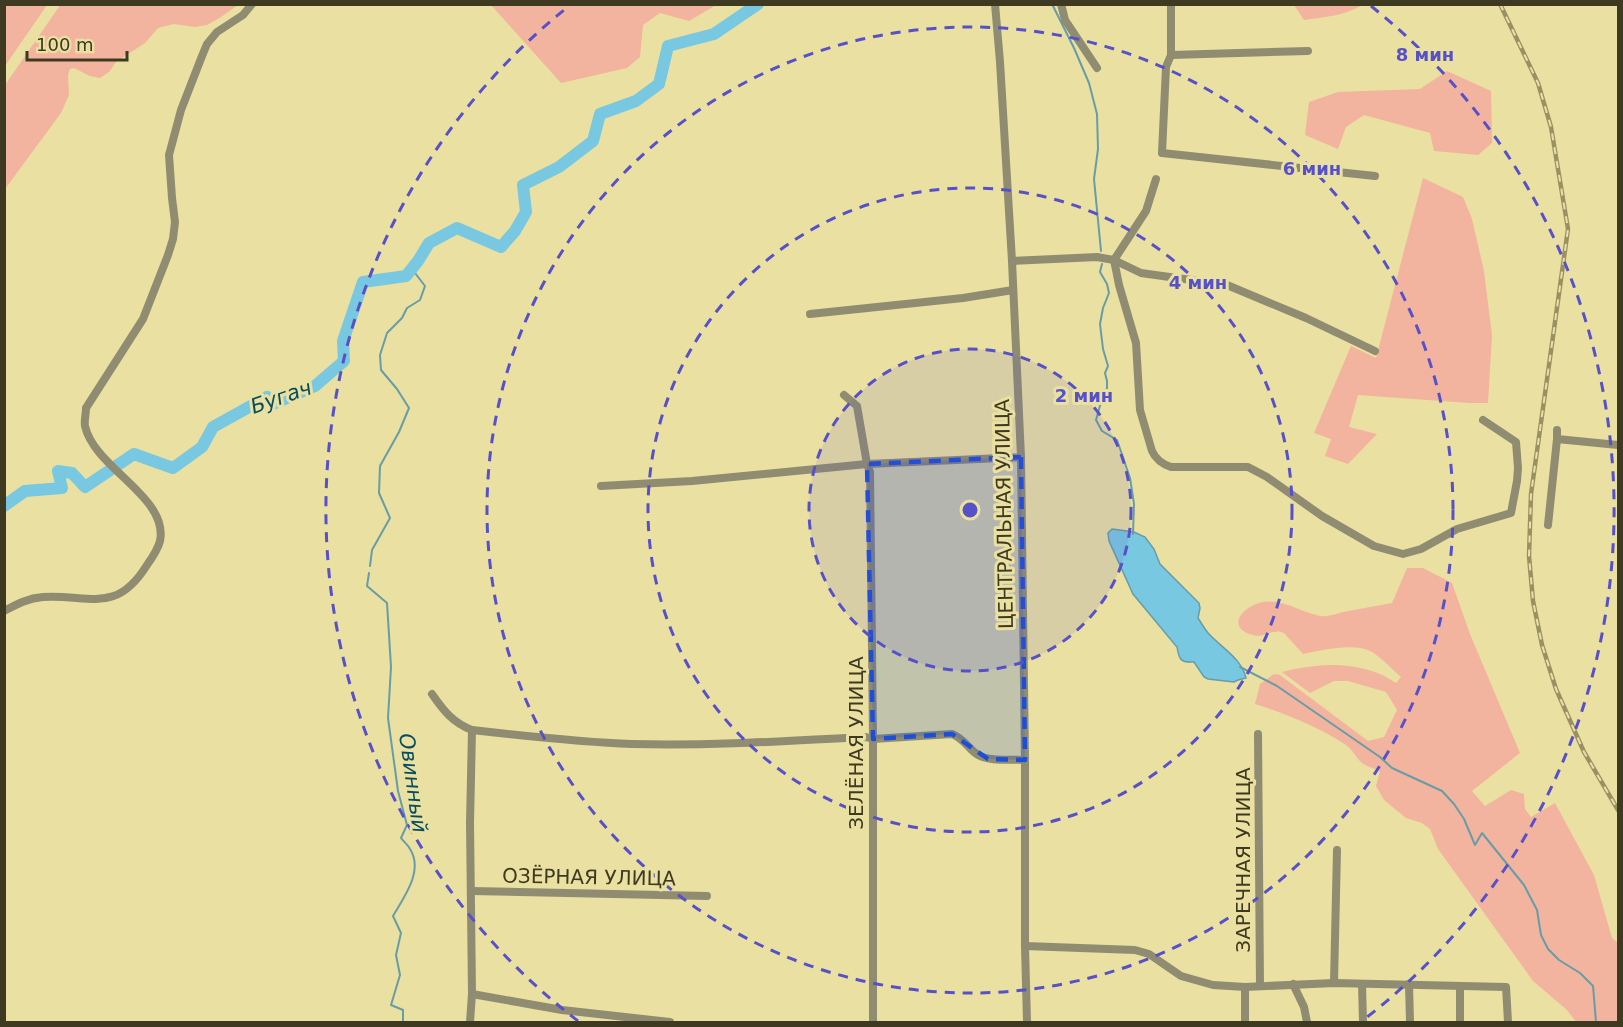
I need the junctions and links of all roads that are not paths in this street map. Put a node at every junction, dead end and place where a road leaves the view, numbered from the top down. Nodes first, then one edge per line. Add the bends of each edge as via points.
1 (252, 4) edge
2 (994, 4) edge
3 (1061, 4) edge
4 (1171, 4) edge
5 (1308, 51) dead end
6 (1171, 55) junction
7 (1097, 68) dead end
8 (1375, 176) dead end
9 (1156, 178) dead end
10 (1114, 260) junction
11 (1012, 261) junction
12 (1013, 290) junction
13 (810, 314) dead end
14 (1375, 351) dead end
15 (844, 395) dead end
16 (1483, 420) dead end
17 (1557, 430) dead end
18 (1557, 439) junction
19 (1618, 445) edge
20 (1021, 457) junction
21 (867, 464) junction
22 (601, 486) dead end
23 (1548, 525) dead end
24 (4, 611) edge
25 (432, 694) dead end
26 (472, 730) junction
27 (1258, 734) dead end
28 (873, 739) junction
29 (1025, 760) junction
30 (1337, 850) dead end
31 (471, 891) junction
32 (707, 896) dead end
33 (1024, 946) junction
34 (1334, 983) junction
35 (1293, 984) junction
36 (1362, 984) junction
37 (1408, 984) junction
38 (1260, 986) junction
39 (1460, 986) junction
40 (1245, 987) junction
41 (472, 994) junction
42 (470, 1023) edge
43 (670, 1023) edge
44 (873, 1023) edge
45 (1027, 1023) edge
46 (1245, 1023) edge
47 (1307, 1023) edge
48 (1363, 1023) edge
49 (1410, 1023) edge
50 (1460, 1023) edge
51 (1508, 1023) edge

1 - 24 street via 207,44 181,110 169,155 175,222 168,255 143,319 86,408 84,425 92,442 156,513 159,545 144,570 120,595 97,600 42,597 24,600
2 - 11 street, ЦЕНТРАЛЬНАЯ УЛИЦА
3 - 7 street via 1065,20
4 - 6 street
5 - 6 street
6 - 8 street via 1166,67 1162,153
9 - 10 street via 1146,211
10 - 11 street via 1097,257
10 - 14 street via 1142,273 1227,285
10 - 16 street via 1136,343 1140,410 1155,456 1166,465 1248,467 1374,546 1402,554 1421,549 1457,529 1511,513 1518,475 1516,442
11 - 12 street, ЦЕНТРАЛЬНАЯ УЛИЦА
12 - 13 street
12 - 20 street, ЦЕНТРАЛЬНАЯ УЛИЦА
15 - 21 street, ЗЕЛЁНАЯ УЛИЦА via 857,406
17 - 18 street
18 - 19 street
18 - 23 street
20 - 21 street
20 - 29 street, ЦЕНТРАЛЬНАЯ УЛИЦА
21 - 22 street
21 - 28 street, ЗЕЛЁНАЯ УЛИЦА
25 - 26 street via 449,716
26 - 28 street via 632,744
26 - 31 street
27 - 38 street, ЗАРЕЧНАЯ УЛИЦА
28 - 29 street via 952,734 988,759
28 - 44 street, ЗЕЛЁНАЯ УЛИЦА
29 - 33 street, ЦЕНТРАЛЬНАЯ УЛИЦА
30 - 34 street
31 - 32 street, ОЗЁРНАЯ УЛИЦА
31 - 41 street
33 - 40 street via 1134,950 1149,954 1192,980
33 - 45 street, ЦЕНТРАЛЬНАЯ УЛИЦА
34 - 35 street
34 - 36 street
35 - 38 street
35 - 47 street
36 - 37 street
36 - 48 street
37 - 39 street
37 - 49 street
38 - 40 street
39 - 50 street
39 - 51 street via 1506,987
40 - 46 street
41 - 42 street
41 - 43 street

